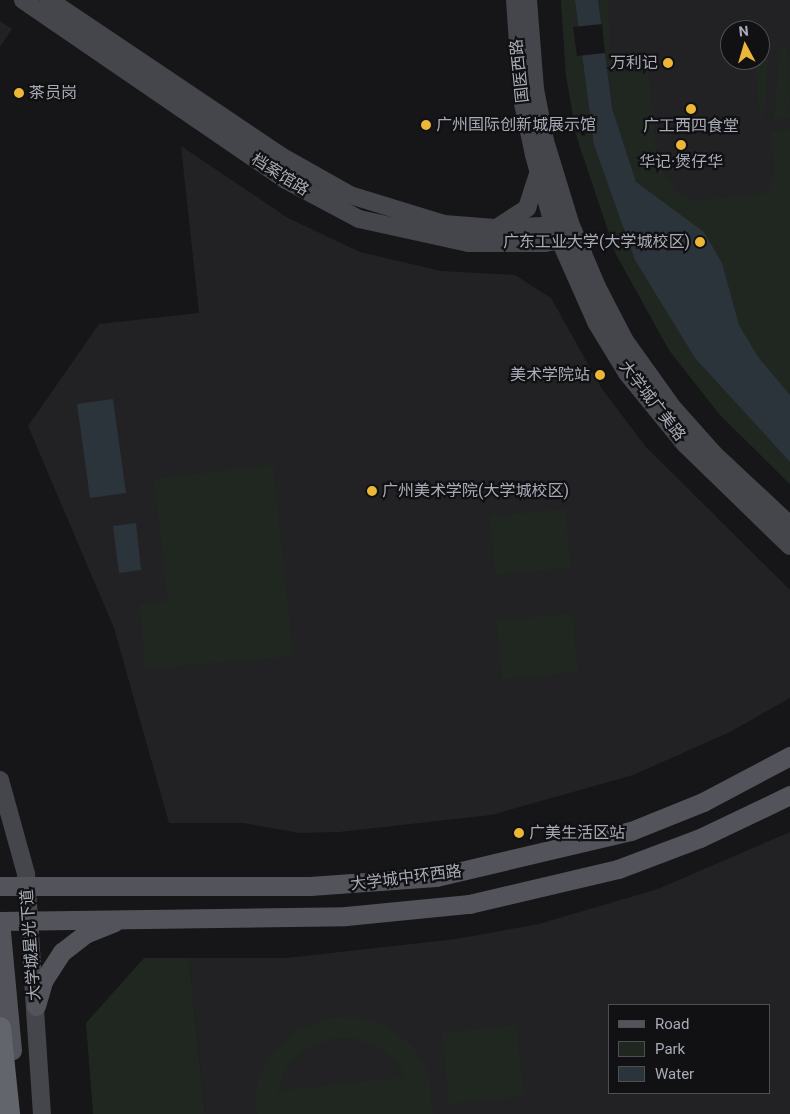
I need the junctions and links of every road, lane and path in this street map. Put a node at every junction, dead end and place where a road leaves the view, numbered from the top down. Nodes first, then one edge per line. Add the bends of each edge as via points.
1 (23, 0) edge
2 (49, 0) edge
3 (515, 0) edge
4 (528, 0) edge
5 (537, 167) junction
6 (495, 228) junction
7 (565, 232) junction
8 (790, 526) edge
9 (790, 546) edge
10 (790, 756) edge
11 (0, 780) edge
12 (790, 795) edge
13 (0, 886) edge
14 (27, 886) junction
15 (125, 918) junction
16 (30, 920) junction
17 (0, 921) edge
18 (36, 1006) junction
19 (0, 1028) edge
20 (9, 1114) edge
21 (16, 1114) edge
22 (42, 1114) edge

1 - 7 main road, 档案馆路 via 258,162 347,213 399,231 468,243
2 - 6 main road, 档案馆路 via 281,156 342,191 417,218
3 - 5 main road, 国医西路 via 522,99
4 - 7 main road, 国医西路 via 538,108
5 - 6 main road via 536,191 528,208
5 - 7 main road, 国医西路
6 - 7 main road, 档案馆路
7 - 8 main road, 大学城广美路 via 610,314 653,382 714,454
7 - 9 main road, 大学城广美路 via 596,322 644,396 708,468
10 - 14 main road, 大学城中环西路 via 704,802 631,830 436,876 336,885
11 - 14 main road, 大学城星光下道
12 - 15 main road, 大学城中环西路 via 656,855 587,879 508,897 364,915
13 - 14 main road, 大学城中环西路
14 - 16 main road, 大学城星光下道
15 - 16 main road, 大学城中环西路
15 - 18 main road via 85,934 62,952 43,981
16 - 17 main road, 大学城中环西路
16 - 18 main road, 大学城星光下道
17 - 21 main road
18 - 22 main road, 大学城星光下道
19 - 20 highway

